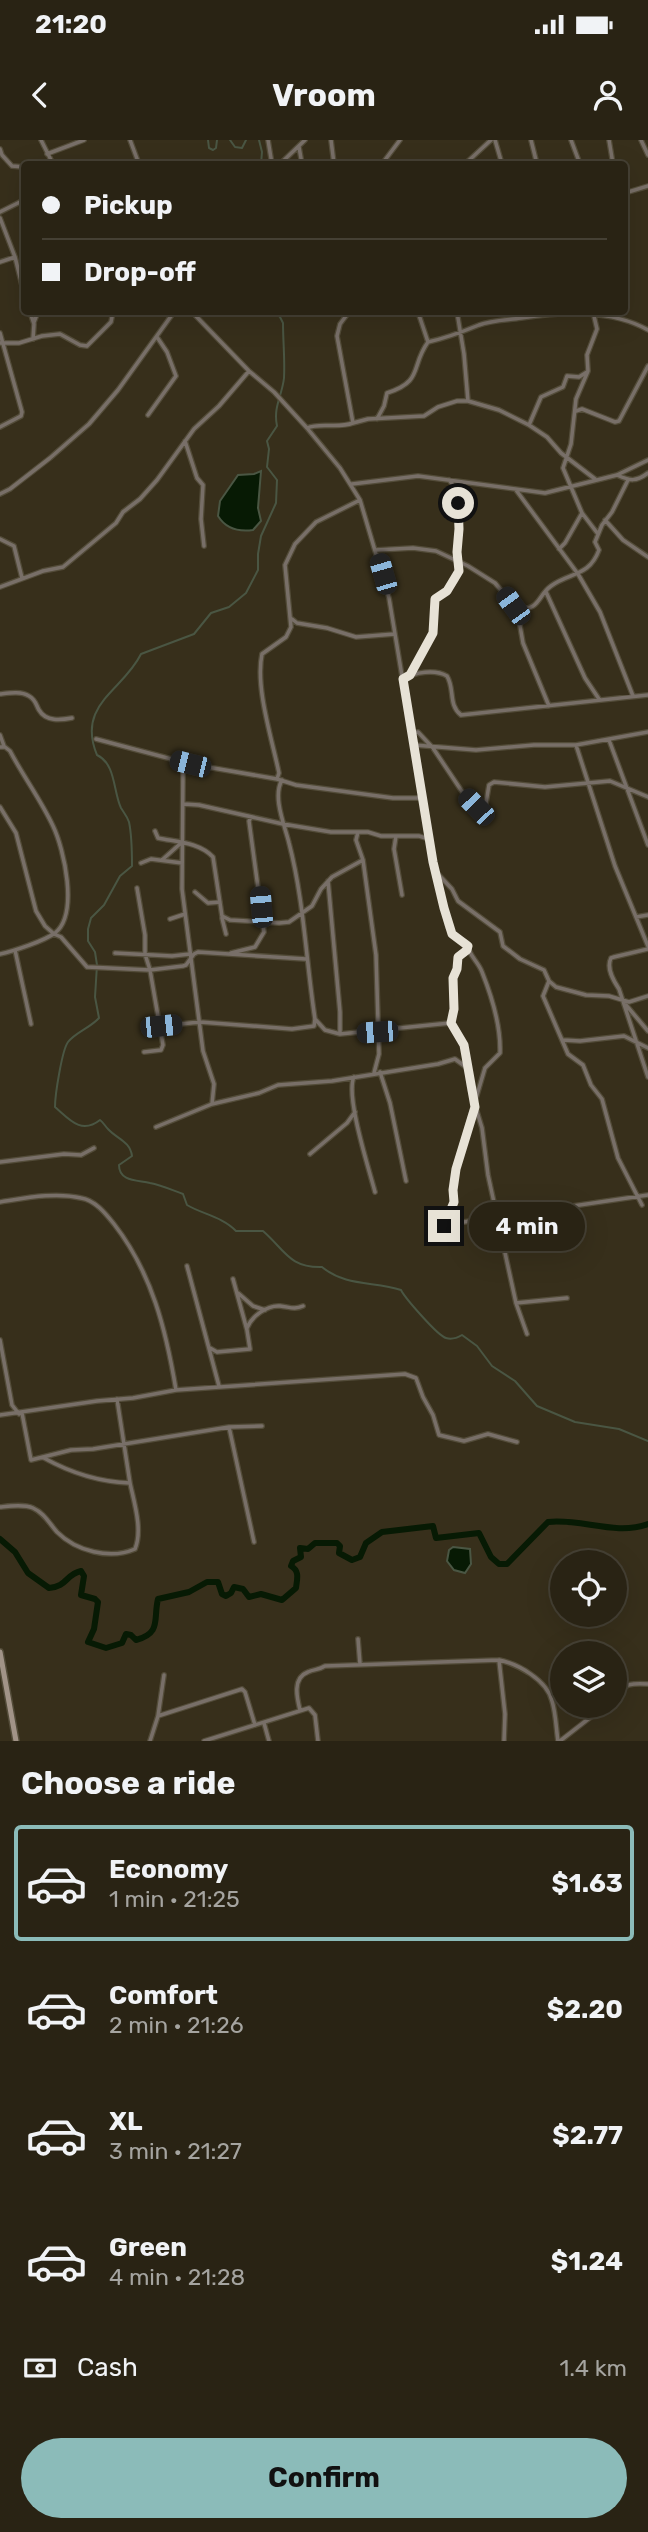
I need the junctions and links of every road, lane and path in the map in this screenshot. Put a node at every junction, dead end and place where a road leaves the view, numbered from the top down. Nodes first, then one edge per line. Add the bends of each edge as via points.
1 (41, 140) edge
2 (84, 140) edge
3 (130, 140) edge
4 (268, 140) edge
5 (305, 140) edge
6 (331, 140) edge
7 (400, 140) edge
8 (493, 140) edge
9 (531, 140) edge
10 (571, 140) edge
11 (608, 140) edge
12 (641, 140) edge
13 (299, 147) junction
14 (0, 149) edge
15 (47, 154) junction
16 (648, 155) edge
17 (51, 161) edge
18 (138, 161) edge
19 (272, 161) edge
20 (283, 161) edge
21 (301, 161) edge
22 (334, 161) edge
23 (384, 161) edge
24 (469, 161) edge
25 (501, 161) edge
26 (536, 161) edge
27 (579, 161) edge
28 (612, 161) edge
29 (21, 167) edge
30 (648, 186) edge
31 (628, 192) edge
32 (21, 202) edge
33 (0, 212) edge
34 (0, 218) edge
35 (15, 257) junction
36 (0, 262) edge
37 (21, 281) edge
38 (31, 315) edge
39 (37, 315) edge
40 (112, 315) edge
41 (172, 315) edge
42 (195, 315) edge
43 (347, 315) edge
44 (419, 315) edge
45 (458, 315) edge
46 (539, 315) edge
47 (594, 315) edge
48 (599, 315) edge
49 (34, 324) junction
50 (648, 330) edge
51 (0, 332) edge
52 (461, 334) junction
53 (156, 336) junction
54 (33, 339) junction
55 (428, 342) junction
56 (2, 343) edge
57 (648, 366) edge
58 (249, 371) junction
59 (587, 371) junction
60 (468, 401) junction
61 (576, 411) junction
62 (148, 415) dead end
63 (377, 419) junction
64 (353, 423) junction
65 (528, 425) junction
66 (0, 427) edge
67 (307, 428) junction
68 (185, 441) junction
69 (566, 457) junction
70 (648, 460) edge
71 (617, 475) junction
72 (647, 476) edge
73 (595, 479) junction
74 (448, 480) junction
75 (628, 480) junction
76 (352, 484) junction
77 (569, 486) junction
78 (516, 490) junction
79 (0, 494) edge
80 (360, 500) junction
81 (582, 513) junction
82 (605, 520) junction
83 (598, 534) junction
84 (0, 539) edge
85 (204, 546) dead end
86 (559, 549) junction
87 (376, 550) junction
88 (648, 557) edge
89 (459, 562) junction
90 (578, 574) junction
91 (22, 578) junction
92 (0, 587) edge
93 (546, 592) junction
94 (517, 610) junction
95 (292, 619) junction
96 (297, 623) junction
97 (291, 627) junction
98 (395, 634) junction
99 (410, 675) junction
100 (403, 679) junction
101 (592, 692) junction
102 (0, 694) edge
103 (648, 695) edge
104 (633, 696) junction
105 (599, 700) junction
106 (590, 701) junction
107 (549, 706) junction
108 (72, 718) dead end
109 (412, 733) junction
110 (648, 733) edge
111 (0, 735) edge
112 (96, 739) dead end
113 (609, 740) junction
114 (576, 745) junction
115 (414, 746) junction
116 (2, 747) edge
117 (433, 748) junction
118 (190, 764) junction
119 (279, 780) junction
120 (589, 784) junction
121 (627, 788) junction
122 (423, 797) junction
123 (648, 797) edge
124 (183, 803) junction
125 (0, 808) edge
126 (251, 817) junction
127 (283, 824) junction
128 (155, 831) dead end
129 (358, 832) junction
130 (396, 836) junction
131 (429, 839) junction
132 (182, 842) junction
133 (648, 845) edge
134 (162, 860) junction
135 (363, 860) junction
136 (141, 863) dead end
137 (182, 863) junction
138 (435, 871) junction
139 (328, 881) junction
140 (137, 888) dead end
141 (195, 892) dead end
142 (402, 895) dead end
143 (220, 902) junction
144 (302, 913) junction
145 (185, 915) junction
146 (648, 915) edge
147 (222, 916) junction
148 (636, 917) junction
149 (170, 919) dead end
150 (262, 921) junction
151 (54, 934) junction
152 (226, 934) dead end
153 (648, 948) edge
154 (15, 950) junction
155 (467, 950) junction
156 (115, 953) dead end
157 (0, 954) edge
158 (145, 954) junction
159 (229, 954) junction
160 (190, 955) junction
161 (306, 959) junction
162 (150, 970) junction
163 (549, 981) junction
164 (648, 996) edge
165 (624, 1002) junction
166 (315, 1019) junction
167 (200, 1022) junction
168 (451, 1023) junction
169 (631, 1023) junction
170 (31, 1024) dead end
171 (161, 1026) junction
172 (647, 1029) edge
173 (377, 1032) junction
174 (340, 1034) junction
175 (563, 1040) junction
176 (638, 1045) junction
177 (648, 1048) edge
178 (144, 1052) dead end
179 (467, 1069) junction
180 (377, 1073) junction
181 (354, 1077) junction
182 (648, 1077) edge
183 (212, 1104) junction
184 (475, 1107) junction
185 (355, 1112) junction
186 (156, 1128) dead end
187 (94, 1148) dead end
188 (310, 1154) dead end
189 (0, 1162) edge
190 (406, 1181) dead end
191 (374, 1192) dead end
192 (648, 1195) edge
193 (638, 1196) junction
194 (0, 1202) edge
195 (642, 1205) dead end
196 (498, 1217) junction
197 (450, 1224) dead end
198 (444, 1226) dead end
199 (187, 1266) dead end
200 (233, 1279) dead end
201 (236, 1292) junction
202 (567, 1297) dead end
203 (516, 1303) junction
204 (303, 1306) dead end
205 (265, 1310) junction
206 (247, 1330) junction
207 (527, 1334) dead end
208 (0, 1340) edge
209 (210, 1348) junction
210 (217, 1352) junction
211 (213, 1360) junction
212 (219, 1387) junction
213 (176, 1390) junction
214 (117, 1399) junction
215 (12, 1405) junction
216 (20, 1413) junction
217 (9, 1414) junction
218 (0, 1415) edge
219 (262, 1426) dead end
220 (229, 1427) junction
221 (124, 1443) junction
222 (517, 1443) dead end
223 (43, 1458) junction
224 (130, 1483) junction
225 (0, 1507) edge
226 (254, 1542) dead end
227 (358, 1639) dead end
228 (0, 1652) edge
229 (499, 1660) junction
230 (360, 1664) junction
231 (164, 1675) dead end
232 (648, 1684) edge
233 (627, 1686) edge
234 (300, 1710) junction
235 (158, 1716) junction
236 (590, 1718) edge
237 (264, 1722) junction
238 (255, 1725) junction
239 (16, 1741) edge
240 (150, 1741) edge
241 (204, 1741) edge
242 (269, 1741) edge
243 (318, 1741) edge
244 (504, 1741) edge
245 (559, 1741) edge

1 - 15 street
2 - 15 street
3 - 18 street
4 - 19 street
5 - 13 street
6 - 22 street
7 - 23 street
8 - 24 street
8 - 25 street
9 - 26 street
10 - 27 street
11 - 28 street
12 - 16 street
13 - 20 street
13 - 21 street
14 - 29 street via 12,166
15 - 17 street
30 - 31 street
32 - 33 street
34 - 35 street
35 - 36 street
35 - 37 street
38 - 49 street
39 - 49 street
40 - 54 street via 87,346 60,334
41 - 53 street
42 - 58 street
43 - 64 street via 337,336
44 - 55 street
45 - 52 street
46 - 52 street via 480,325
47 - 59 street via 597,329 587,355
48 - 50 street
49 - 54 street
51 - 56 street
52 - 55 street
52 - 60 street
53 - 62 street via 176,376
53 - 79 street via 89,424
54 - 56 street
55 - 63 street via 412,378 387,393
56 - 66 street via 22,412
57 - 61 street via 619,421
58 - 67 street
58 - 68 street
59 - 61 street
59 - 65 street via 579,377 567,376 563,387 543,395
60 - 63 street via 438,407 424,416
60 - 65 street
61 - 69 street
63 - 64 street
64 - 67 street
65 - 69 street
67 - 76 street
68 - 85 street via 202,485
68 - 91 street via 147,492 79,554 63,566
69 - 73 street
69 - 77 street via 563,468
70 - 71 street
71 - 73 street
71 - 75 street
72 - 75 street
73 - 77 street
74 - 76 street via 418,476
74 - 78 street
74 - 89 street via 456,493
75 - 82 street
76 - 80 street
77 - 78 street via 545,493
77 - 81 street
78 - 86 street
80 - 87 street
80 - 95 street via 316,522 290,551 285,565
81 - 83 street
81 - 86 street
82 - 83 street
82 - 88 street
83 - 90 street via 598,555
84 - 91 street via 14,546
86 - 90 street
87 - 89 street via 422,549
87 - 98 street
89 - 94 street via 495,583
89 - 99 street via 458,575 435,599 433,633
90 - 93 street
90 - 104 street via 600,612
91 - 92 street
93 - 94 street via 534,606
93 - 101 street
94 - 107 street via 523,643
95 - 96 street
95 - 97 street
96 - 97 street
96 - 98 street via 356,637
97 - 119 street via 286,637 262,654 260,666
98 - 100 street
99 - 100 street
99 - 107 street via 441,672 447,676 453,706 461,715
100 - 109 street
101 - 105 street
101 - 106 street
102 - 108 street via 24,694 37,703 44,716
103 - 104 street
104 - 105 street
105 - 106 street
106 - 107 street
109 - 115 street
109 - 117 street via 418,732
110 - 113 street
111 - 116 street
112 - 118 street
113 - 114 street
113 - 121 street
114 - 117 street
114 - 120 street
115 - 117 street
115 - 122 street
116 - 151 street via 10,751 54,828 63,860 67,909
117 - 120 street via 465,796 480,808 491,783
118 - 119 street
118 - 124 street via 183,772
119 - 122 street via 393,798
119 - 127 street
120 - 121 street via 610,781
120 - 148 street
121 - 123 street
121 - 133 street
122 - 131 street
124 - 126 street
124 - 132 street
125 - 151 street via 16,833 36,911
126 - 127 street
126 - 150 street
127 - 129 street
127 - 144 street
128 - 132 street via 158,838
129 - 130 street
129 - 135 street via 355,840
130 - 131 street
130 - 142 street
131 - 138 street
132 - 134 street
132 - 137 street
132 - 143 street via 213,856
134 - 136 street
134 - 137 street
135 - 139 street
135 - 173 street via 376,956
137 - 145 street
138 - 155 street via 450,931 467,943
138 - 163 street via 458,901 499,932 510,953 544,970
139 - 144 street
139 - 174 street
140 - 158 street
141 - 143 street via 208,903
143 - 147 street
144 - 150 street via 289,922
144 - 161 street
145 - 149 street
145 - 160 street
146 - 148 street
147 - 150 street
147 - 152 street
148 - 153 street
150 - 159 street via 264,932 255,947
151 - 154 street
151 - 162 street via 87,967
153 - 165 street via 609,961
154 - 157 street
154 - 170 street
155 - 168 street via 458,957 453,978
155 - 184 street via 482,971 500,1041 500,1053 485,1068
156 - 158 street
158 - 160 street
158 - 162 street
159 - 160 street
159 - 161 street
160 - 162 street via 186,965
160 - 167 street
161 - 166 street
162 - 171 street
163 - 165 street via 570,991
163 - 175 street via 543,996
164 - 165 street
165 - 169 street
165 - 172 street
166 - 167 street via 314,1026 306,1029
166 - 174 street via 325,1030
167 - 171 street
167 - 183 street via 214,1084
168 - 173 street
168 - 179 street via 464,1045
169 - 172 street
169 - 176 street
171 - 178 street via 163,1048
173 - 174 street
173 - 180 street
175 - 176 street via 624,1037
175 - 193 street via 602,1100 618,1158
176 - 177 street
176 - 182 street
179 - 180 street via 455,1059
179 - 184 street
180 - 181 street
180 - 190 street via 390,1102
181 - 183 street via 278,1085
181 - 185 street
183 - 186 street
184 - 196 street
184 - 198 street via 456,1169 454,1202
185 - 188 street
185 - 191 street
187 - 189 street via 81,1155
192 - 193 street
193 - 195 street
193 - 196 street
194 - 213 street via 82,1198 110,1219 136,1254 154,1295
196 - 197 street
196 - 203 street
199 - 209 street
200 - 201 street
201 - 205 street
201 - 206 street
202 - 203 street
203 - 207 street
204 - 205 street
205 - 206 street via 254,1316
206 - 210 street via 250,1349
208 - 215 street
209 - 210 street
209 - 211 street
210 - 211 street
211 - 212 street
212 - 213 street
212 - 222 street via 412,1375 439,1435 464,1441 488,1434
213 - 214 street
214 - 216 street
214 - 221 street
215 - 216 street
215 - 217 street
216 - 217 street
216 - 223 street via 31,1460
217 - 218 street
219 - 220 street
220 - 221 street
220 - 226 street
221 - 223 street
221 - 224 street
223 - 224 street via 79,1475
224 - 225 street via 138,1537 130,1551 112,1554 79,1547 35,1509
227 - 230 street
228 - 239 main road
229 - 230 street
229 - 244 street
229 - 245 street via 519,1666 546,1690
230 - 234 street via 305,1672 296,1689
231 - 235 street
232 - 233 street
234 - 237 street
234 - 243 street via 313,1710
235 - 238 street via 242,1689
235 - 240 street
236 - 245 street
237 - 238 street
237 - 242 street
238 - 241 street

